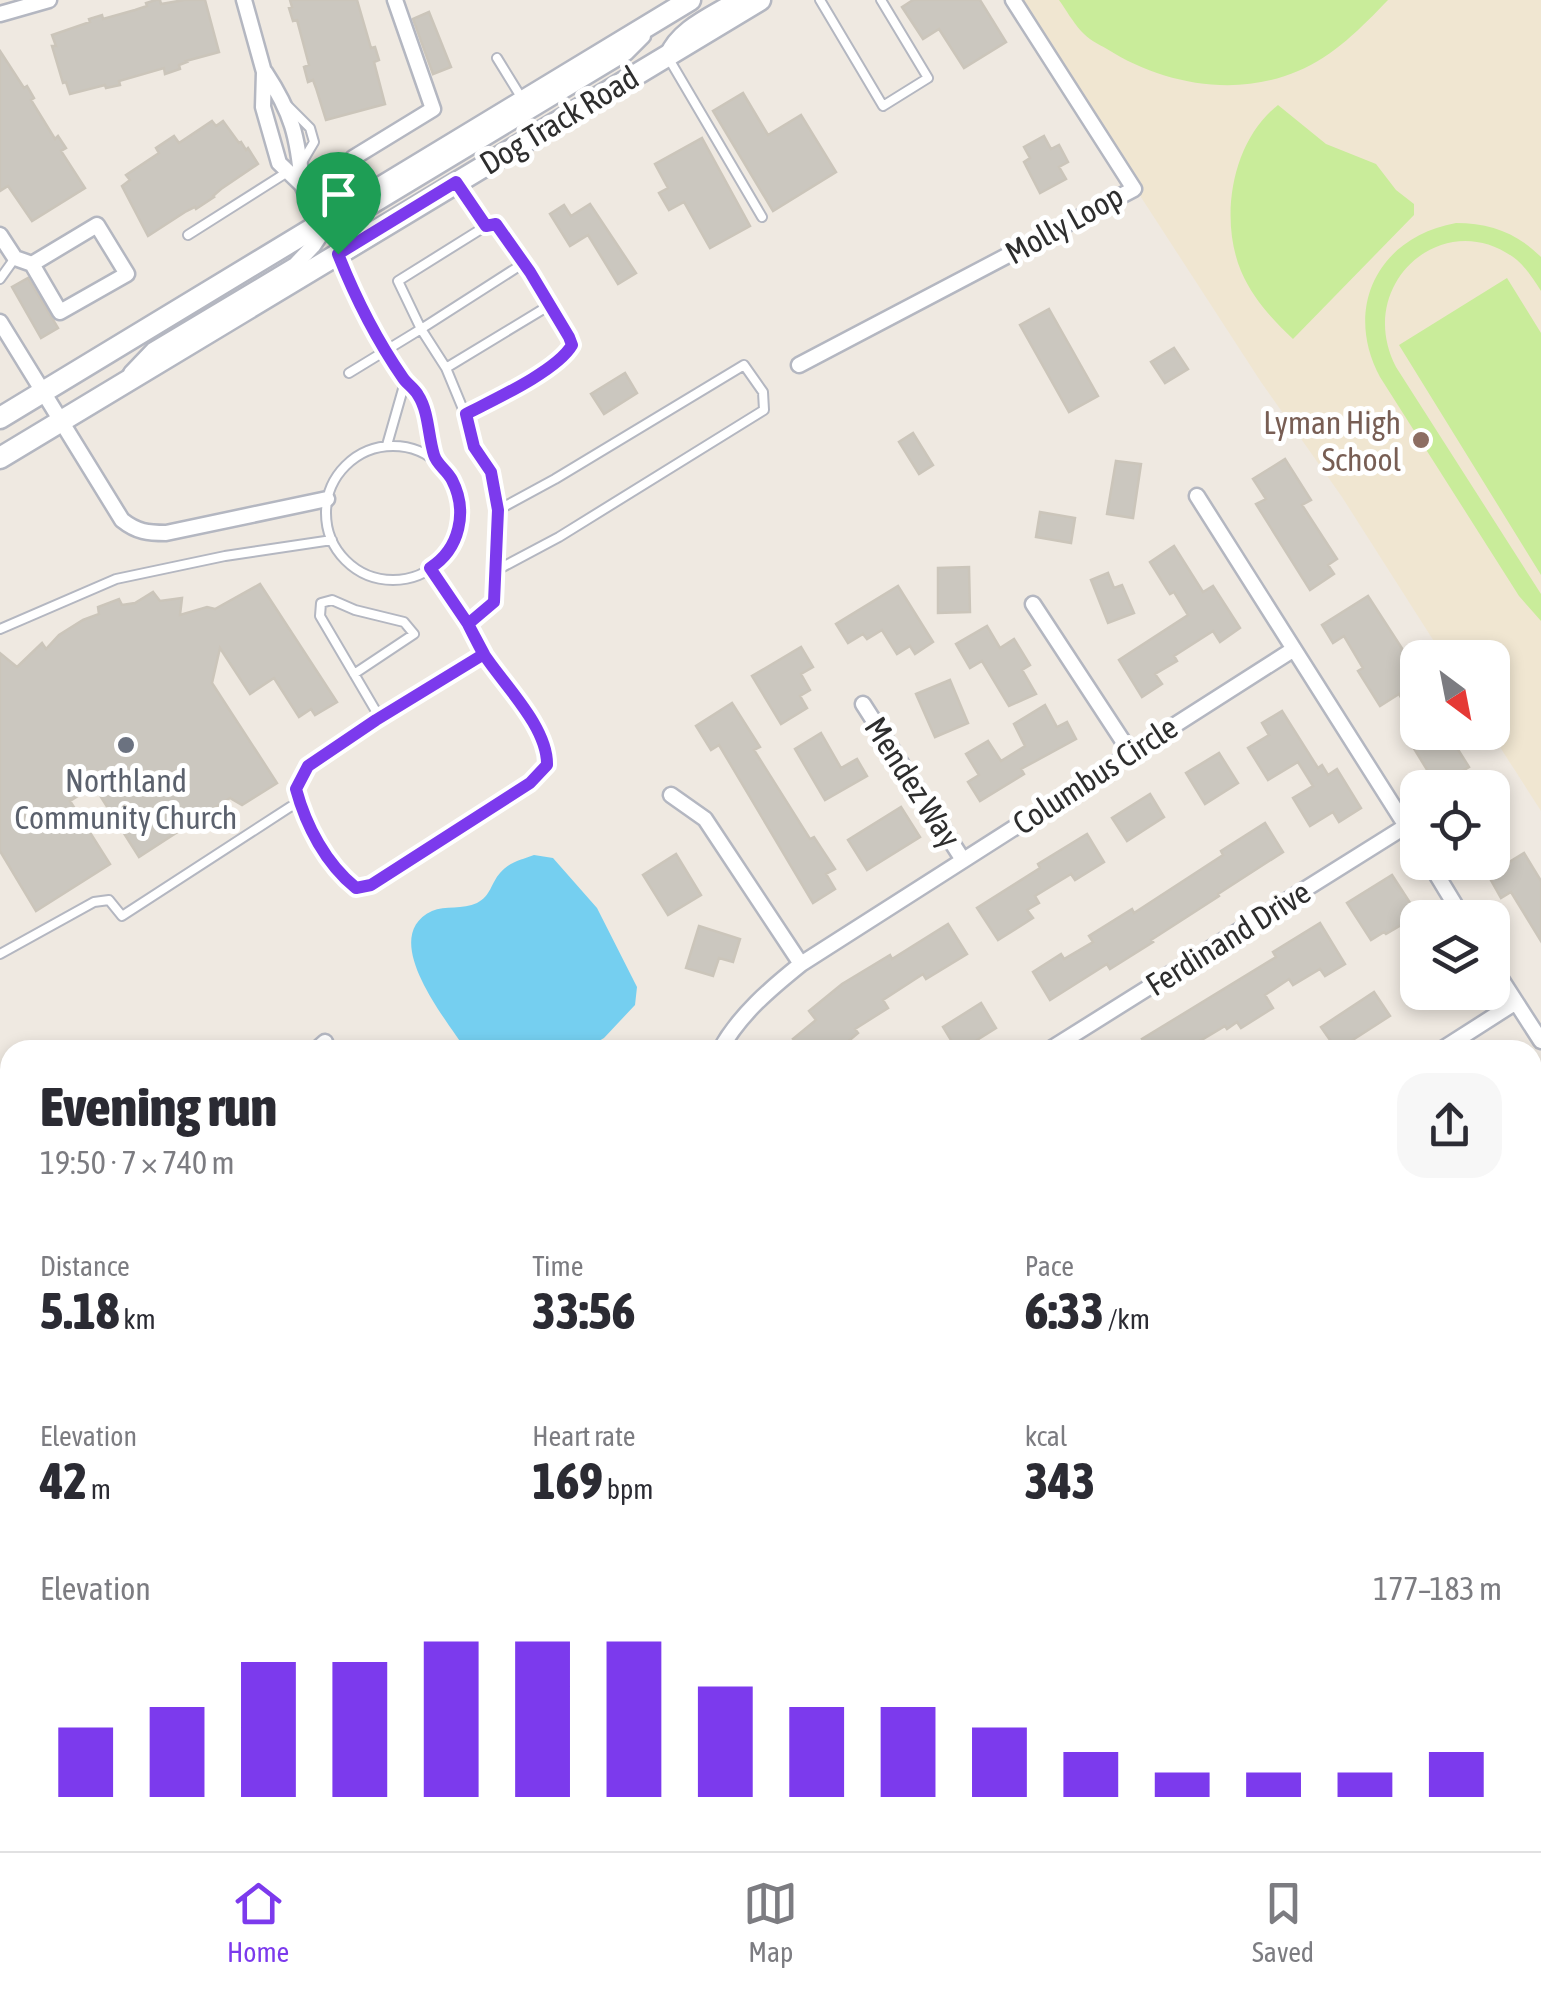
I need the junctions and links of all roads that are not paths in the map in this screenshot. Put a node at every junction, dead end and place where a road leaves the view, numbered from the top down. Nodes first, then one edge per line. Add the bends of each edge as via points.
1 (49, 0) edge
2 (244, 0) edge
3 (395, 0) edge
4 (690, 0) edge
5 (735, 0) edge
6 (760, 0) edge
7 (820, 0) edge
8 (881, 0) edge
9 (1014, 0) edge
10 (0, 14) edge
11 (657, 20) junction
12 (667, 56) junction
13 (497, 58) dead end
14 (264, 72) junction
15 (524, 101) junction
16 (285, 103) junction
17 (290, 120) junction
18 (269, 127) junction
19 (353, 158) dead end
20 (294, 168) junction
21 (456, 182) junction
22 (762, 218) dead end
23 (320, 224) junction
24 (486, 226) junction
25 (0, 235) edge
26 (188, 236) dead end
27 (338, 254) junction
28 (14, 258) junction
29 (32, 264) junction
30 (524, 264) junction
31 (0, 279) edge
32 (550, 305) junction
33 (0, 322) edge
34 (421, 329) junction
35 (386, 352) junction
36 (800, 365) dead end
37 (446, 368) junction
38 (349, 374) dead end
39 (406, 382) junction
40 (118, 387) junction
41 (44, 392) junction
42 (466, 414) junction
43 (0, 418) edge
44 (62, 420) junction
45 (387, 445) junction
46 (0, 458) edge
47 (435, 459) junction
48 (1197, 496) dead end
49 (328, 499) junction
50 (498, 510) junction
51 (332, 540) junction
52 (430, 568) junction
53 (497, 570) junction
54 (1033, 604) dead end
55 (468, 624) junction
56 (0, 629) edge
57 (1294, 648) junction
58 (484, 654) junction
59 (354, 674) junction
60 (862, 704) dead end
61 (380, 718) junction
62 (1130, 752) junction
63 (671, 794) dead end
64 (300, 803) junction
65 (1400, 816) edge
66 (1400, 830) edge
67 (964, 860) junction
68 (0, 954) edge
69 (801, 964) junction
70 (1510, 993) edge
71 (1516, 1002) junction
72 (726, 1040) edge
73 (1065, 1040) edge
74 (1457, 1040) edge
75 (1541, 1040) edge

1 - 10 street
2 - 14 street
3 - 19 street via 432,109
4 - 11 main road, Dog Track Road
5 - 12 street via 673,41
6 - 12 main road, Dog Track Road
7 - 8 lane via 884,106 928,78
9 - 36 street, Molly Loop via 1134,190
11 - 15 main road, Dog Track Road
11 - 27 street via 626,53 366,210 341,237
12 - 21 main road, Dog Track Road
12 - 22 lane
13 - 15 lane
14 - 16 street
14 - 18 street
15 - 23 main road, Dog Track Road
16 - 17 street
16 - 20 lane via 310,128 314,142
17 - 18 street
17 - 20 street via 299,149
18 - 20 street via 280,163
20 - 23 street
20 - 26 lane
21 - 24 lane
21 - 27 main road, Dog Track Road
23 - 40 street via 314,246 295,265 154,350
23 - 41 main road, Dog Track Road
24 - 30 lane via 496,224
24 - 34 lane via 398,281
25 - 28 street
27 - 35 lane
27 - 40 main road, Dog Track Road
28 - 29 street
28 - 31 lane
29 - 29 street via 60,312 127,274 97,225
30 - 32 lane
30 - 34 lane
32 - 37 lane
32 - 42 lane via 572,345 566,356
33 - 41 street
34 - 35 lane
34 - 37 lane
35 - 38 lane
35 - 39 lane
37 - 42 lane
39 - 45 lane
39 - 47 lane via 424,408
40 - 44 main road, Dog Track Road
41 - 43 main road, Dog Track Road
41 - 44 street
42 - 50 lane via 474,447 491,472
44 - 46 main road, Dog Track Road
44 - 49 street via 122,520 140,532
45 - 47 lane
45 - 49 lane via 345,465
47 - 52 lane via 451,476 461,522 454,544
48 - 57 street
49 - 51 lane
50 - 53 lane
50 - 53 lane via 744,365 764,392 764,410
51 - 52 lane via 353,568 374,578 397,581
51 - 56 lane via 116,579
52 - 55 lane
53 - 55 lane via 494,602
54 - 62 street
55 - 58 lane
57 - 62 street, Columbus Circle
57 - 65 street
58 - 61 lane
58 - 64 lane via 548,752 547,765 530,783 371,885 356,888 315,837
59 - 59 lane via 320,616 321,603 332,600 404,622 414,634
59 - 61 lane
60 - 67 street, Mendez Way
61 - 64 lane via 308,766 296,789
62 - 67 street, Columbus Circle
63 - 69 street via 705,819
64 - 68 lane via 122,916 108,900 94,902
66 - 73 street, Ferdinand Drive
67 - 69 street, Columbus Circle
69 - 72 street, Columbus Circle via 765,993
70 - 71 street
71 - 74 street
71 - 75 street

